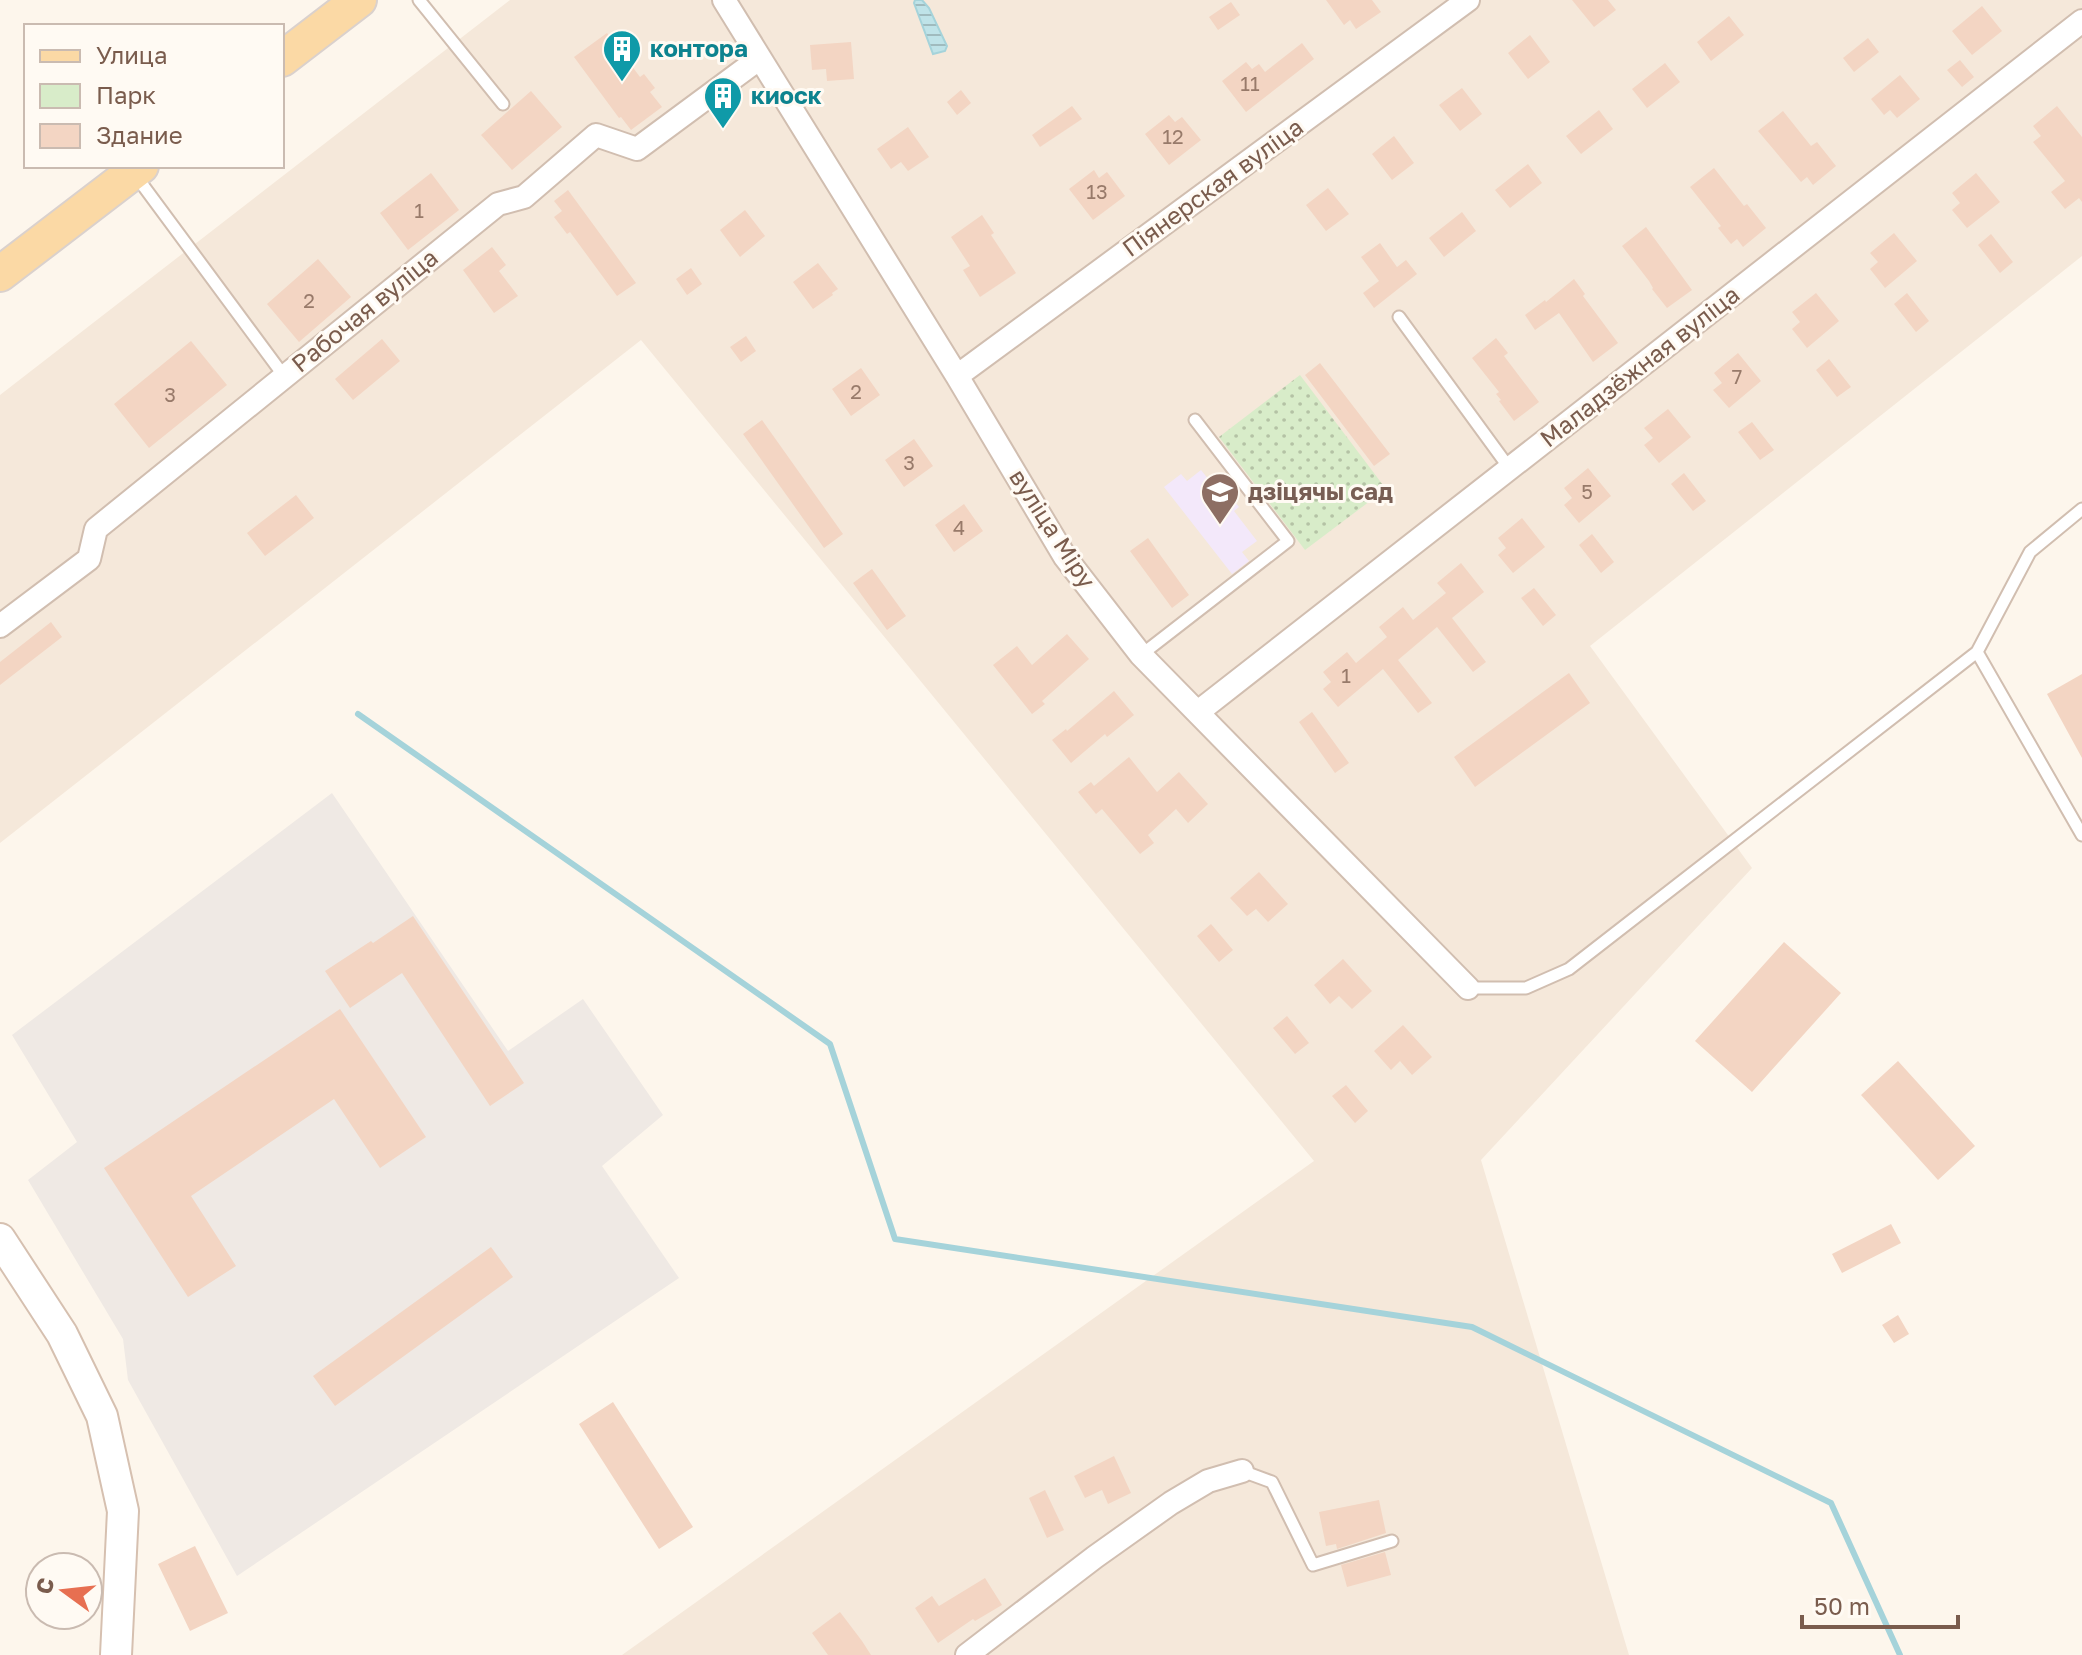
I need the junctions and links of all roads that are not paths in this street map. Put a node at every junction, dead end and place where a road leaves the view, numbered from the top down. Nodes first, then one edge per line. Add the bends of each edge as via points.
1 (359, 0) edge
2 (419, 0) edge
3 (724, 0) edge
4 (1468, 0) edge
5 (2082, 21) edge
6 (284, 57) edge
7 (760, 58) junction
8 (503, 104) dead end
9 (137, 169) edge
10 (0, 274) edge
11 (1399, 317) dead end
12 (284, 376) junction
13 (957, 376) junction
14 (1195, 420) dead end
15 (1510, 469) junction
16 (2082, 509) edge
17 (0, 626) edge
18 (1977, 652) junction
19 (1141, 655) junction
20 (1198, 712) junction
21 (2082, 835) edge
22 (1468, 988) joint
23 (0, 1239) edge
24 (1242, 1471) joint
25 (1392, 1541) dead end
26 (116, 1655) edge
27 (967, 1655) edge

1 - 6 main road
2 - 8 lane
3 - 7 street, вуліца Міру
4 - 13 street, Піянерская вуліца
5 - 15 street, Маладзёжная вуліца
7 - 12 street, Рабочая вуліца via 637,149 596,135 524,197 498,204
7 - 13 street, вуліца Міру
9 - 10 main road
9 - 12 lane
11 - 15 lane
12 - 17 street, Рабочая вуліца via 96,529 89,559
13 - 19 street, вуліца Міру via 1065,557
14 - 19 lane via 1288,541
15 - 20 street, Маладзёжная вуліца
16 - 18 lane via 2030,552
18 - 21 lane
18 - 22 lane via 1569,969 1526,988
19 - 20 street, вуліца Міру
20 - 22 street, вуліца Міру
23 - 26 street via 62,1334 102,1416 123,1511
24 - 25 lane via 1272,1482 1313,1565
24 - 27 street via 1208,1481 1171,1503

